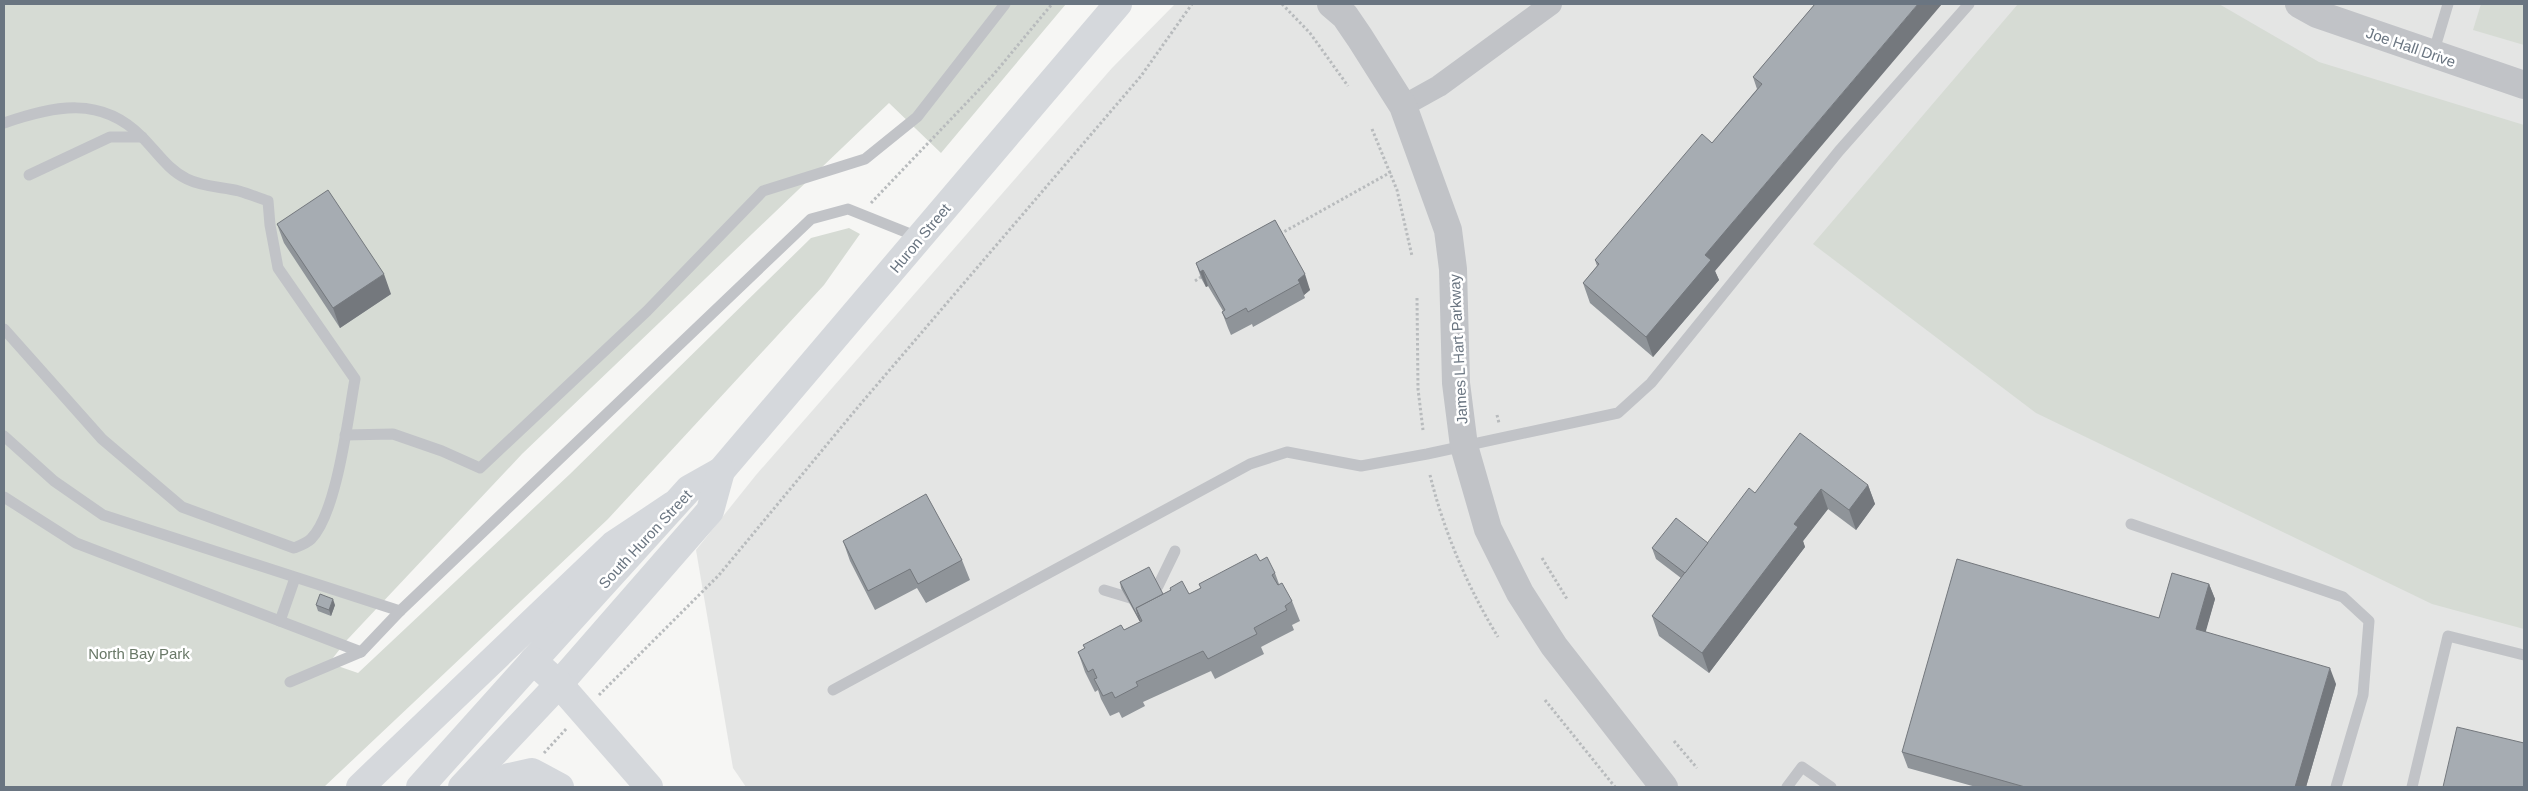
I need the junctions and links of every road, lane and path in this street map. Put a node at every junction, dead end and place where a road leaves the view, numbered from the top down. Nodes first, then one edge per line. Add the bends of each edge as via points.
1 (1005, 4) edge
2 (1052, 4) edge
3 (1118, 4) edge
4 (1192, 4) edge
5 (1282, 4) edge
6 (1331, 4) edge
7 (1551, 4) edge
8 (1969, 4) edge
9 (2299, 4) edge
10 (2448, 4) edge
11 (2433, 54) junction
12 (2524, 85) edge
13 (1348, 86) dead end
14 (1403, 106) junction
15 (4, 123) edge
16 (1372, 129) dead end
17 (142, 137) junction
18 (1391, 172) junction
19 (29, 175) dead end
20 (860, 214) junction
21 (920, 238) junction
22 (1273, 238) edge
23 (1412, 256) dead end
24 (1212, 271) edge
25 (1195, 281) edge
26 (1417, 298) dead end
27 (4, 329) edge
28 (1423, 430) dead end
29 (345, 435) junction
30 (4, 436) edge
31 (1464, 446) junction
32 (721, 471) junction
33 (1430, 475) dead end
34 (4, 497) edge
35 (673, 505) junction
36 (2131, 524) dead end
37 (1175, 551) dead end
38 (1542, 558) dead end
39 (295, 578) junction
40 (1158, 586) edge
41 (1104, 590) dead end
42 (1567, 599) dead end
43 (1137, 600) edge
44 (400, 612) junction
45 (280, 621) junction
46 (1498, 637) dead end
47 (361, 652) junction
48 (2524, 655) edge
49 (533, 661) junction
50 (290, 682) dead end
51 (559, 684) junction
52 (833, 690) dead end
53 (600, 694) dead end
54 (1546, 700) dead end
55 (568, 727) dead end
56 (1674, 741) dead end
57 (546, 750) dead end
58 (1697, 768) dead end
59 (360, 787) edge
60 (420, 787) edge
61 (462, 787) edge
62 (494, 787) edge
63 (560, 787) edge
64 (649, 787) edge
65 (1615, 787) edge
66 (1664, 787) edge
67 (1788, 787) edge
68 (1831, 787) edge
69 (2336, 787) edge
70 (2412, 787) edge

1 - 29 lane via 917,118 865,158 763,192 647,311 480,468 393,434
2 - 20 path via 994,74
3 - 21 main road, Huron Street
4 - 53 path via 1141,76 719,575
5 - 13 path via 1310,33
6 - 14 street, James L Hart Parkway via 1350,24 1392,84
7 - 14 street via 1440,86
8 - 31 lane via 1839,151 1651,383 1618,413
9 - 11 street, Joe Hall Drive via 2317,14
10 - 11 lane
11 - 12 street, Joe Hall Drive
14 - 31 street, James L Hart Parkway via 1421,148 1448,230 1454,269 1456,383
15 - 17 lane via 42,110 83,108 114,115
16 - 18 path
17 - 19 lane via 110,136
17 - 29 lane via 162,161 187,179 268,201 278,268 355,379
18 - 22 path
18 - 23 path
20 - 21 lane
20 - 44 lane via 848,209 811,219
21 - 32 main road, Huron Street
24 - 25 path
26 - 28 path via 1418,389
27 - 29 lane via 102,439 182,507 294,548 310,539 320,523 334,488
30 - 39 lane via 54,481 103,516
31 - 52 lane via 1360,466 1287,452 1250,464
31 - 66 street, James L Hart Parkway via 1488,529 1520,593 1554,646
32 - 35 main road, South Huron Street via 689,489
32 - 51 main road, South Huron Street via 710,511
33 - 46 path via 1463,571
34 - 45 lane via 76,543
35 - 49 main road, South Huron Street
35 - 59 main road via 613,545
36 - 69 lane via 2343,597 2369,621 2363,694
37 - 40 lane
38 - 42 path
39 - 44 lane
39 - 45 lane
41 - 43 lane
44 - 47 lane
45 - 47 lane
47 - 50 lane
48 - 70 lane via 2448,636
49 - 51 main road
49 - 60 main road, South Huron Street
51 - 61 main road, South Huron Street
51 - 64 main road
54 - 65 path
55 - 57 path
56 - 58 path
62 - 63 main road via 509,777 532,772
67 - 68 lane via 1802,767

